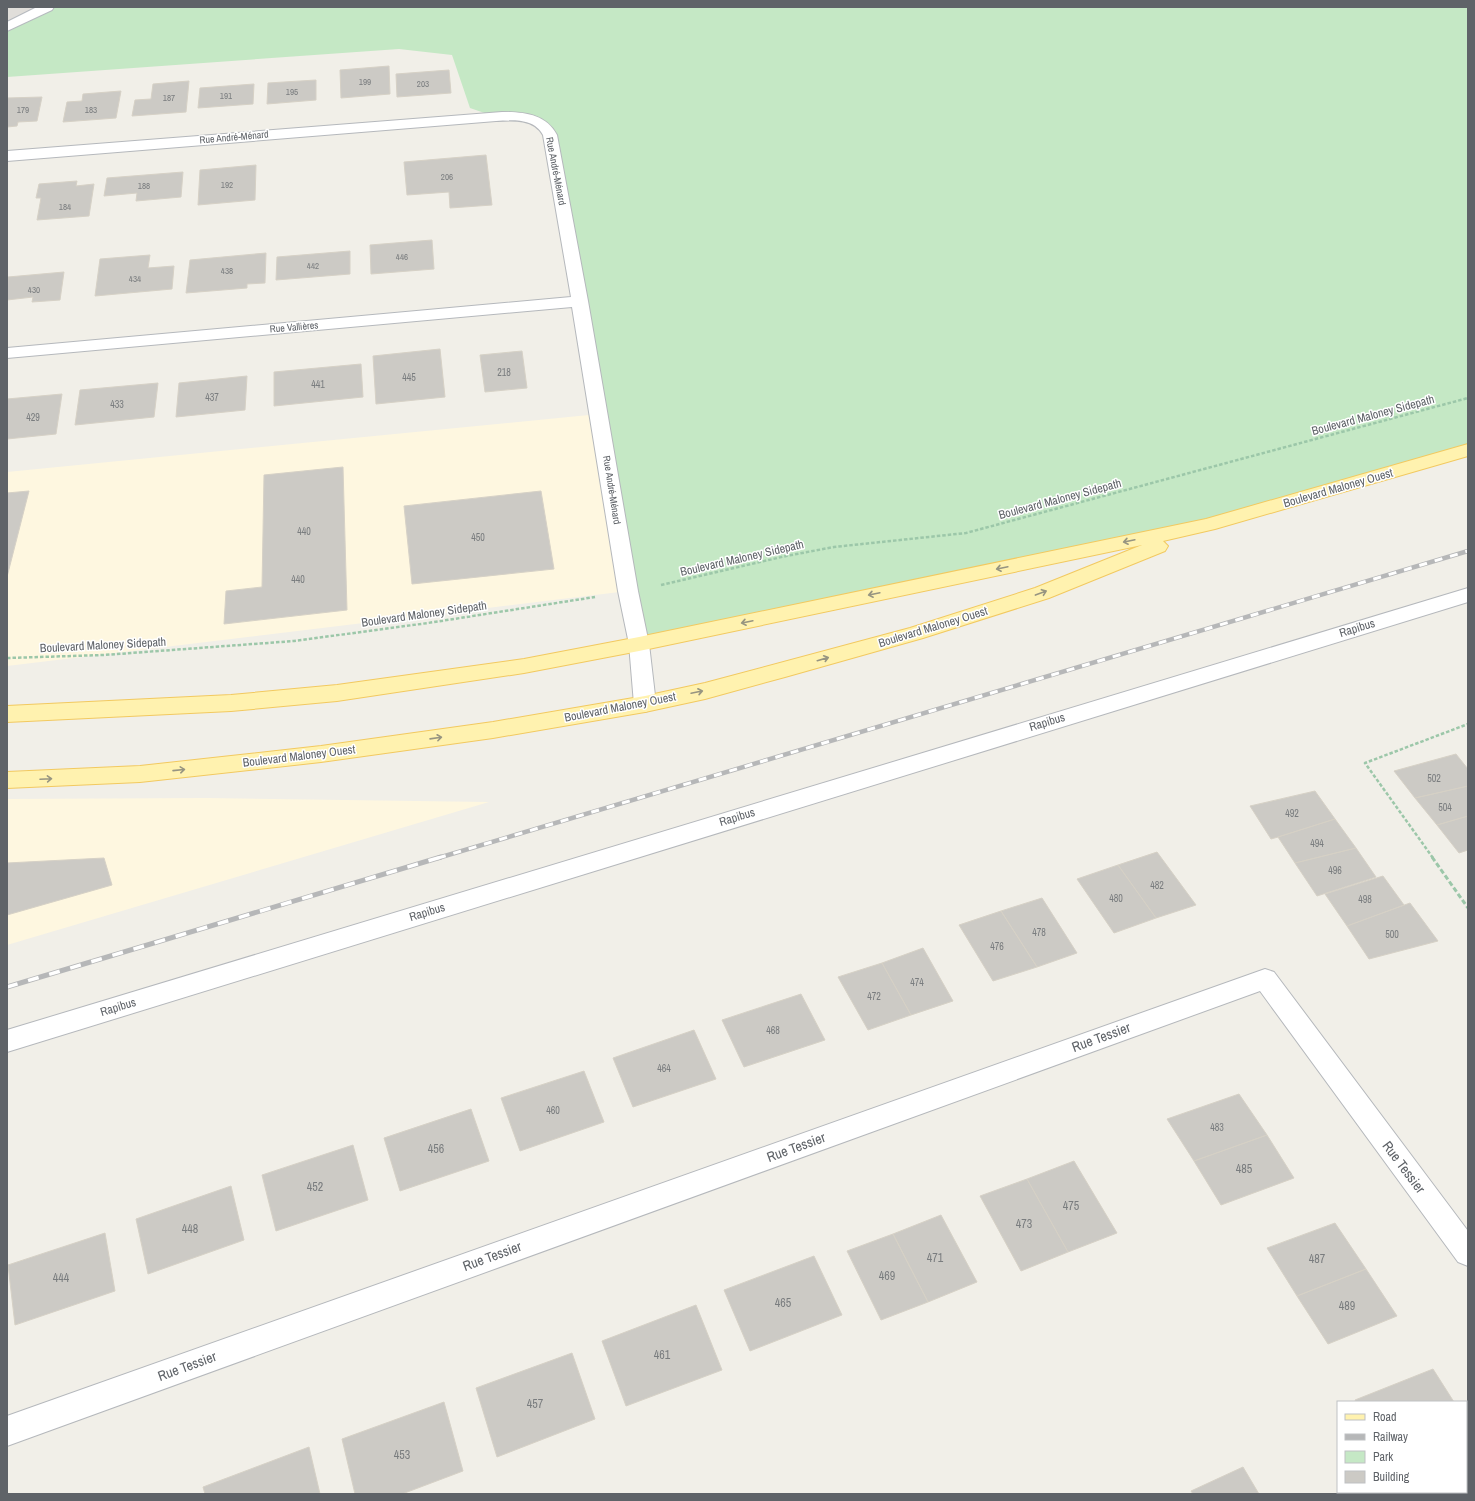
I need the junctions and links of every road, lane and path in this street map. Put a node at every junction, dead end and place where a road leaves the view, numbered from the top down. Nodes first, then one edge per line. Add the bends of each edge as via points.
1 (47, 7) edge
2 (7, 27) edge
3 (7, 156) edge
4 (580, 301) junction
5 (7, 353) edge
6 (1468, 398) edge
7 (1468, 450) edge
8 (1208, 525) junction
9 (628, 591) junction
10 (1468, 594) edge
11 (639, 644) junction
12 (7, 658) edge
13 (645, 704) junction
14 (7, 714) edge
15 (1468, 724) edge
16 (7, 780) edge
17 (1468, 908) edge
18 (7, 1041) edge
19 (1468, 1253) edge
20 (7, 1431) edge

1 - 2 street
3 - 4 street, Rue André-Ménard via 496,117 526,118 545,127 550,135
4 - 5 street, Rue Vallières
4 - 9 street, Rue André-Ménard
6 - 9 path, Boulevard Maloney Sidepath via 966,533 834,547 672,584
7 - 8 main road, Boulevard Maloney Ouest
8 -> 11 main road, Boulevard Maloney Ouest
13 -> 8 main road, Boulevard Maloney Ouest via 785,670 1034,596
9 - 11 street, Rue André-Ménard
9 - 12 path, Boulevard Maloney Sidepath via 575,601 294,641 104,655
10 - 18 street, Rapibus
11 - 13 street, Rue André-Ménard
11 - 14 main road, Boulevard Maloney Ouest via 524,666 337,693 223,703
16 -> 13 main road, Boulevard Maloney Ouest via 140,774 321,754 493,730
15 - 17 path via 1365,763
19 - 20 street, Rue Tessier via 1265,978

